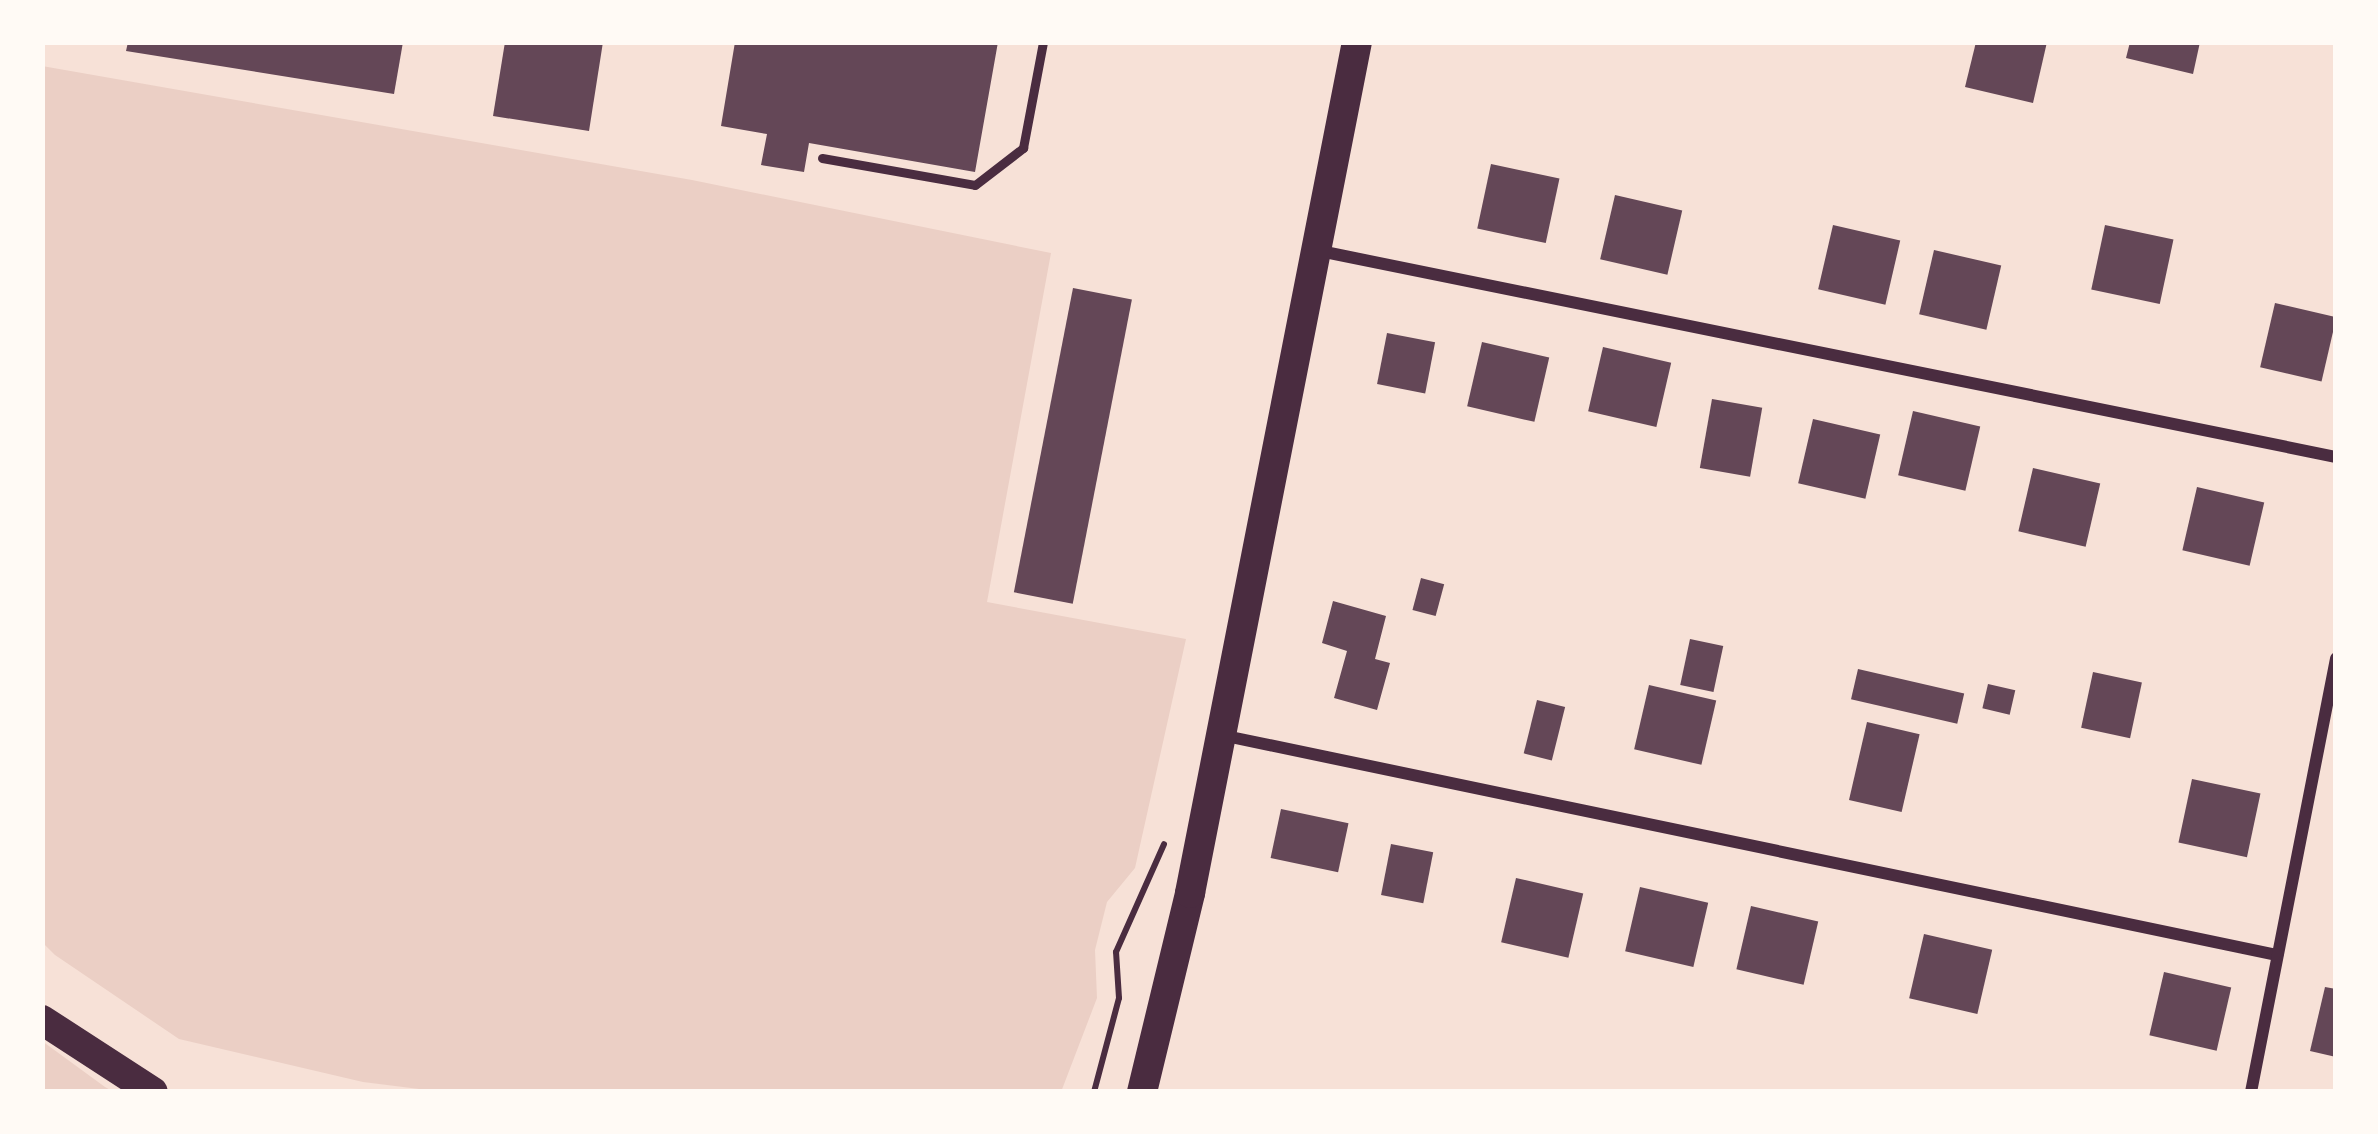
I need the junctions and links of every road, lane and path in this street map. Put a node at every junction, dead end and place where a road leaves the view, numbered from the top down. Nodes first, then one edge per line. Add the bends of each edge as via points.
1 (1043, 42) edge
2 (1357, 42) edge
3 (822, 158) dead end
4 (1315, 250) junction
5 (2336, 457) edge
6 (2336, 658) edge
7 (2334, 676) edge
8 (1219, 734) junction
9 (1156, 852) dead end
10 (2277, 955) junction
11 (42, 1020) edge
12 (153, 1092) edge
13 (1094, 1092) edge
14 (1142, 1092) edge
15 (2251, 1092) edge

1 - 3 lane via 1023,148 975,185
2 - 4 main road
4 - 5 street
4 - 8 main road
6 - 7 street
7 - 10 street
8 - 10 street
8 - 14 main road
9 - 13 path via 1117,952 1119,998
10 - 15 street
11 - 12 main road

